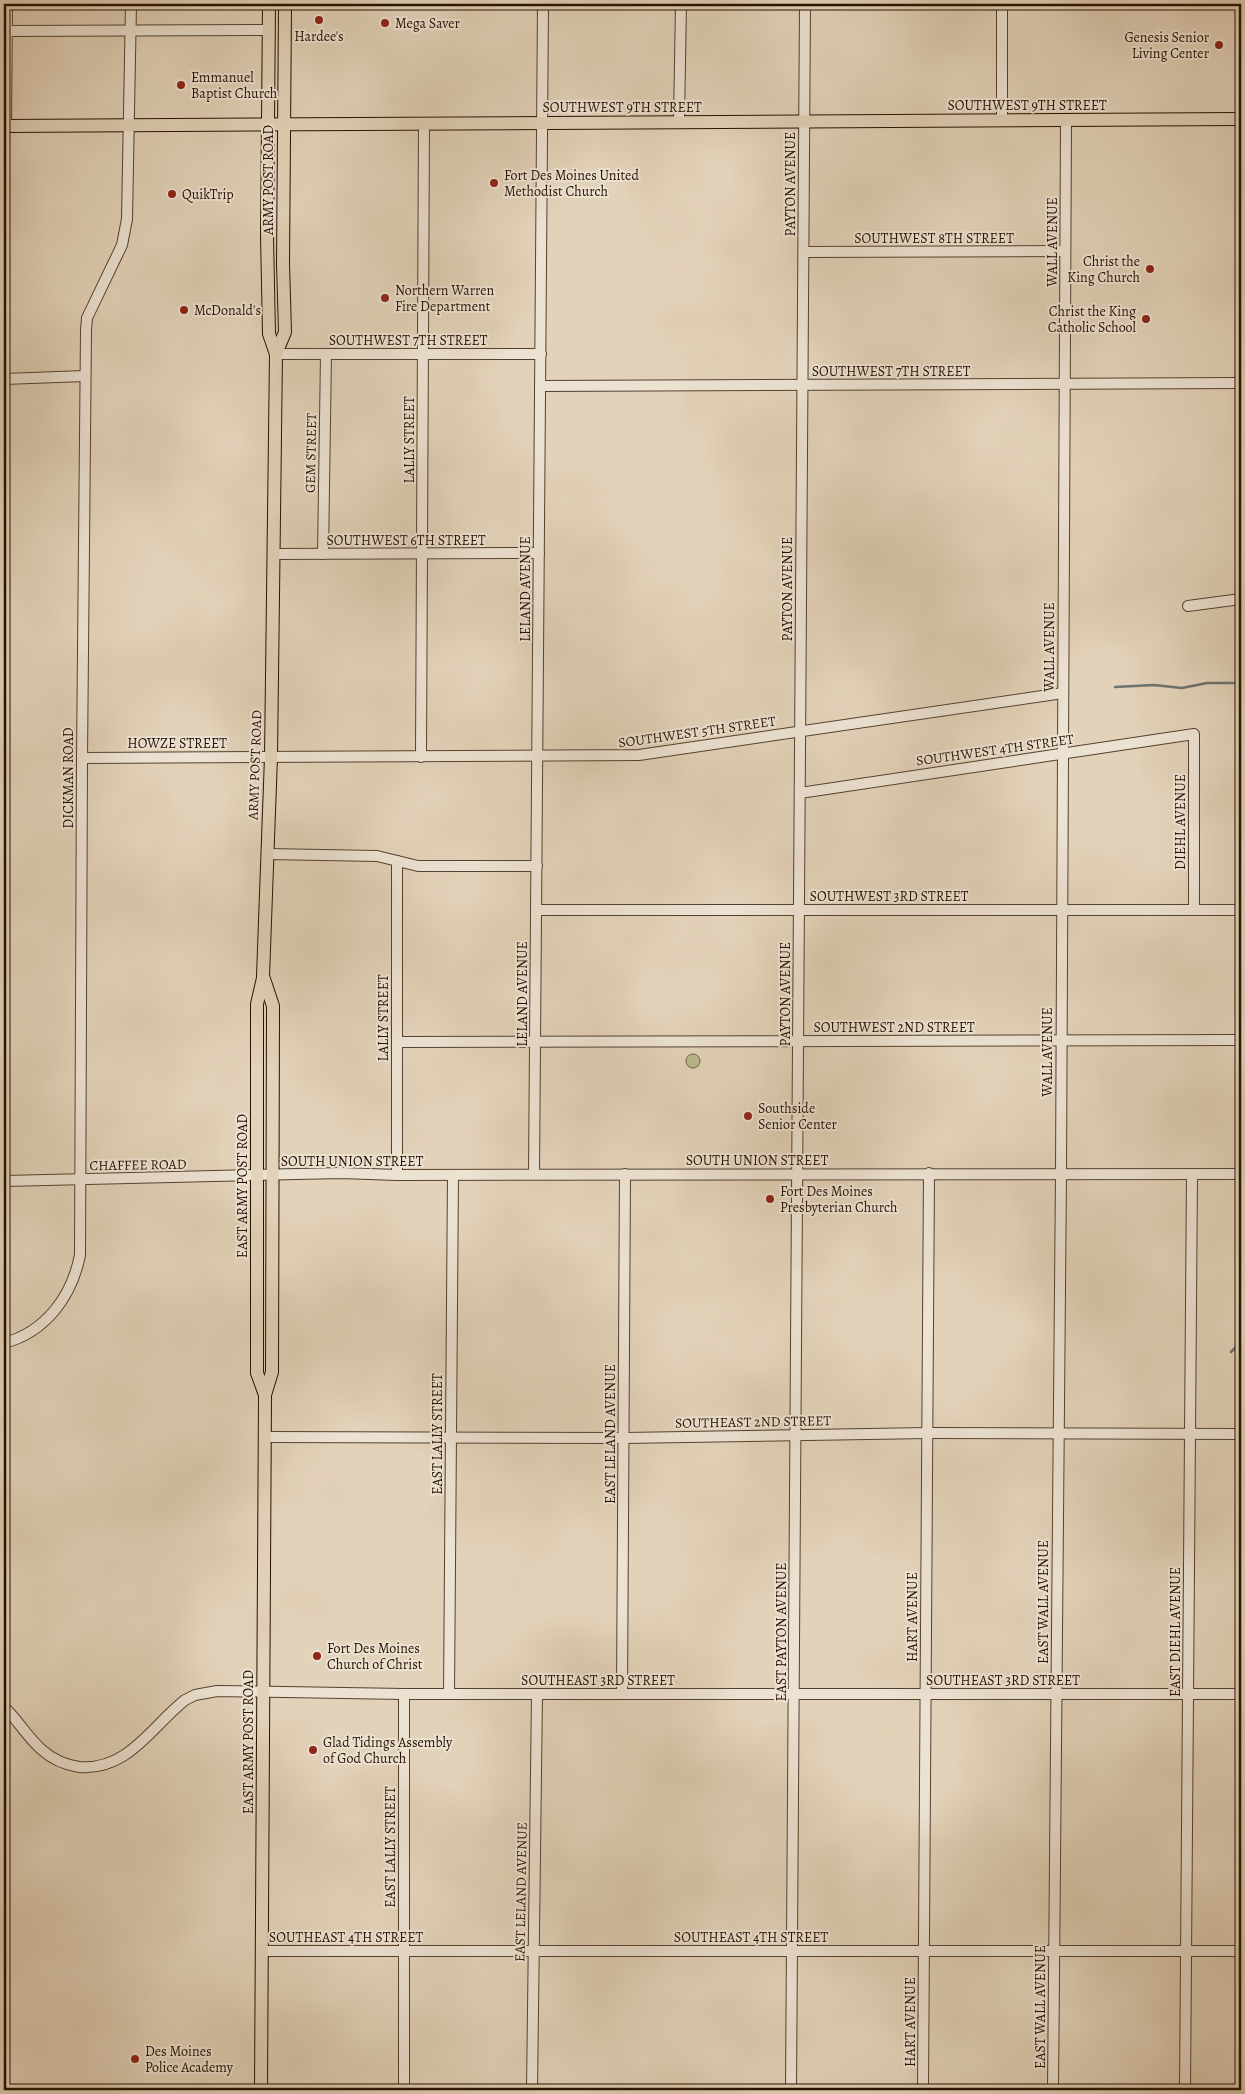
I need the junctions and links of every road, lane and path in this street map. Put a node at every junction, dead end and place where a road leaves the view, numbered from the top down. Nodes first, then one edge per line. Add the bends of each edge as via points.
1 (7, 4) edge
2 (131, 4) edge
3 (269, 4) edge
4 (285, 4) edge
5 (543, 4) edge
6 (681, 4) edge
7 (805, 4) edge
8 (1002, 4) edge
9 (131, 30) junction
10 (268, 30) junction
11 (5, 31) edge
12 (1241, 119) edge
13 (1002, 120) junction
14 (1066, 120) junction
15 (679, 121) junction
16 (805, 121) junction
17 (542, 122) junction
18 (268, 123) junction
19 (283, 123) junction
20 (424, 123) junction
21 (128, 125) junction
22 (5, 126) edge
23 (1065, 251) junction
24 (804, 252) junction
25 (276, 354) junction
26 (326, 354) junction
27 (423, 354) junction
28 (541, 354) junction
29 (85, 376) junction
30 (4, 379) edge
31 (1241, 383) edge
32 (1065, 384) junction
33 (802, 385) junction
34 (540, 386) junction
35 (539, 553) junction
36 (273, 554) junction
37 (323, 554) junction
38 (421, 554) junction
39 (1241, 599) edge
40 (1188, 606) dead end
41 (1063, 693) junction
42 (800, 732) junction
43 (1194, 734) joint
44 (1063, 754) junction
45 (421, 756) junction
46 (537, 756) junction
47 (271, 757) junction
48 (82, 758) junction
49 (800, 793) junction
50 (267, 854) junction
51 (397, 861) junction
52 (537, 866) junction
53 (536, 910) junction
54 (799, 910) junction
55 (1062, 910) junction
56 (1194, 910) junction
57 (1241, 910) edge
58 (263, 976) junction
59 (1241, 1040) edge
60 (798, 1041) junction
61 (1061, 1041) junction
62 (397, 1042) junction
63 (535, 1042) junction
64 (929, 1173) junction
65 (534, 1174) junction
66 (625, 1174) junction
67 (797, 1174) junction
68 (1060, 1174) junction
69 (1192, 1174) junction
70 (1241, 1174) edge
71 (397, 1175) junction
72 (453, 1175) junction
73 (256, 1176) junction
74 (272, 1176) junction
75 (80, 1180) junction
76 (4, 1181) edge
77 (4, 1343) edge
78 (265, 1395) junction
79 (928, 1433) junction
80 (1058, 1433) junction
81 (1241, 1434) edge
82 (796, 1435) junction
83 (1190, 1435) junction
84 (265, 1437) junction
85 (450, 1438) junction
86 (624, 1438) junction
87 (263, 1692) junction
88 (404, 1694) junction
89 (449, 1694) junction
90 (537, 1694) junction
91 (622, 1694) junction
92 (794, 1694) junction
93 (926, 1694) junction
94 (1056, 1694) junction
95 (1188, 1694) junction
96 (1241, 1694) edge
97 (4, 1707) edge
98 (261, 1951) junction
99 (404, 1951) junction
100 (534, 1951) junction
101 (792, 1951) junction
102 (924, 1951) junction
103 (1054, 1951) junction
104 (1186, 1951) junction
105 (1241, 1951) edge
106 (261, 2090) edge
107 (404, 2090) edge
108 (532, 2090) edge
109 (791, 2090) edge
110 (924, 2090) edge
111 (1053, 2090) edge
112 (1185, 2090) edge

1 - 11 street
2 - 9 street, DICKMAN ROAD
3 - 10 main road, ARMY POST ROAD
4 - 19 main road, ARMY POST ROAD
5 - 17 street, LELAND AVENUE
6 - 15 street
7 - 16 street, PAYTON AVENUE
8 - 13 street
9 - 10 street
9 - 11 street
9 - 21 street, DICKMAN ROAD
10 - 18 main road, ARMY POST ROAD
11 - 22 street
12 - 14 main road, SOUTHWEST 9TH STREET
13 - 14 main road, SOUTHWEST 9TH STREET
13 - 16 main road, SOUTHWEST 9TH STREET
14 - 23 street, WALL AVENUE
15 - 16 main road, SOUTHWEST 9TH STREET
15 - 17 main road, SOUTHWEST 9TH STREET
16 - 24 street, PAYTON AVENUE
17 - 20 main road, SOUTHWEST 9TH STREET
17 - 28 street, LELAND AVENUE
18 - 19 main road, SOUTHWEST 9TH STREET
18 - 21 main road, SOUTHWEST 9TH STREET
18 - 25 main road, ARMY POST ROAD via 269,334
19 - 20 main road, SOUTHWEST 9TH STREET
19 - 25 main road, ARMY POST ROAD via 285,332
20 - 27 street, LALLY STREET
21 - 22 main road, SOUTHWEST 9TH STREET
21 - 29 street, DICKMAN ROAD via 127,219 122,245 87,318
23 - 24 street, SOUTHWEST 8TH STREET
23 - 32 street, WALL AVENUE
24 - 33 street, PAYTON AVENUE
25 - 26 street, SOUTHWEST 7TH STREET
25 - 36 main road, ARMY POST ROAD
26 - 27 street, SOUTHWEST 7TH STREET
26 - 37 street, GEM STREET
27 - 28 street, SOUTHWEST 7TH STREET
27 - 38 street, LALLY STREET
28 - 34 street, LELAND AVENUE
29 - 30 street
29 - 48 street, DICKMAN ROAD
31 - 32 street, SOUTHWEST 7TH STREET
32 - 33 street, SOUTHWEST 7TH STREET
32 - 41 street, WALL AVENUE
33 - 34 street, SOUTHWEST 7TH STREET
33 - 42 street, PAYTON AVENUE
34 - 35 street, LELAND AVENUE
35 - 38 street, SOUTHWEST 6TH STREET
35 - 46 street, LELAND AVENUE
36 - 37 street, SOUTHWEST 6TH STREET
36 - 47 main road, ARMY POST ROAD
37 - 38 street, SOUTHWEST 6TH STREET
38 - 45 street, LALLY STREET
39 - 40 street
41 - 42 street, SOUTHWEST 5TH STREET
41 - 44 street, WALL AVENUE
42 - 46 street, SOUTHWEST 5TH STREET via 639,755
42 - 49 street, PAYTON AVENUE
43 - 44 street, SOUTHWEST 4TH STREET
43 - 56 street, DIEHL AVENUE
44 - 49 street, SOUTHWEST 4TH STREET
44 - 55 street, WALL AVENUE
45 - 46 street, SOUTHWEST 5TH STREET
45 - 47 street, SOUTHWEST 5TH STREET
46 - 52 street, LELAND AVENUE
47 - 48 street, HOWZE STREET
47 - 50 main road, ARMY POST ROAD
48 - 75 street, DICKMAN ROAD
49 - 54 street, PAYTON AVENUE
50 - 51 street via 378,856
50 - 58 main road, ARMY POST ROAD
51 - 52 street via 418,866
51 - 62 street, LALLY STREET
52 - 53 street, LELAND AVENUE
53 - 54 street, SOUTHWEST 3RD STREET
53 - 63 street, LELAND AVENUE
54 - 55 street, SOUTHWEST 3RD STREET
54 - 60 street, PAYTON AVENUE
55 - 56 street, SOUTHWEST 3RD STREET
55 - 61 street, WALL AVENUE
56 - 57 street, SOUTHWEST 3RD STREET
58 - 73 main road, EAST ARMY POST ROAD via 257,1004
58 - 74 main road, ARMY POST ROAD via 273,1006
59 - 61 street, SOUTHWEST 2ND STREET
60 - 61 street, SOUTHWEST 2ND STREET
60 - 63 street, SOUTHWEST 2ND STREET
60 - 67 street, PAYTON AVENUE
61 - 68 street, WALL AVENUE
62 - 63 street, SOUTHWEST 2ND STREET
62 - 71 street, LALLY STREET
63 - 65 street, LELAND AVENUE
64 - 67 street, SOUTH UNION STREET
64 - 68 street, SOUTH UNION STREET
64 - 79 street, HART AVENUE
65 - 66 street, SOUTH UNION STREET
65 - 72 street, SOUTH UNION STREET
66 - 67 street, SOUTH UNION STREET
66 - 86 street, EAST LELAND AVENUE
67 - 82 street, EAST PAYTON AVENUE
68 - 69 street, SOUTH UNION STREET
68 - 80 street, EAST WALL AVENUE
69 - 70 street, SOUTH UNION STREET
69 - 83 street, EAST DIEHL AVENUE
71 - 72 street, SOUTH UNION STREET
71 - 74 street, SOUTH UNION STREET
72 - 85 street, EAST LALLY STREET
73 - 74 street, CHAFFEE ROAD
73 - 75 street, CHAFFEE ROAD
73 - 78 main road, EAST ARMY POST ROAD via 257,1373
74 - 78 main road, EAST ARMY POST ROAD via 272,1372
75 - 76 street, CHAFFEE ROAD
75 - 77 street, DICKMAN ROAD via 80,1255 72,1283 62,1302 46,1320 21,1337
78 - 84 main road, EAST ARMY POST ROAD
79 - 80 street, SOUTHEAST 2ND STREET
79 - 82 street, SOUTHEAST 2ND STREET
79 - 93 street, HART AVENUE
80 - 83 street, SOUTHEAST 2ND STREET
80 - 94 street, EAST WALL AVENUE
81 - 83 street, SOUTHEAST 2ND STREET
82 - 86 street, SOUTHEAST 2ND STREET
82 - 92 street, EAST PAYTON AVENUE
83 - 95 street, EAST DIEHL AVENUE
84 - 85 street, SOUTHEAST 2ND STREET
84 - 87 main road, EAST ARMY POST ROAD
85 - 86 street, SOUTHEAST 2ND STREET
85 - 89 street, EAST LALLY STREET
86 - 91 street, EAST LELAND AVENUE
87 - 88 street, SOUTHEAST 3RD STREET
87 - 97 street, SOUTHEAST 3RD STREET via 217,1691 195,1695 173,1710 122,1758 87,1767 51,1757
87 - 98 main road, EAST ARMY POST ROAD
88 - 89 street, SOUTHEAST 3RD STREET
88 - 99 street, EAST LALLY STREET
89 - 90 street, SOUTHEAST 3RD STREET
90 - 91 street, SOUTHEAST 3RD STREET
90 - 100 street, EAST LELAND AVENUE
91 - 92 street, SOUTHEAST 3RD STREET
92 - 93 street, SOUTHEAST 3RD STREET
92 - 101 street, EAST PAYTON AVENUE
93 - 94 street, SOUTHEAST 3RD STREET
93 - 102 street, HART AVENUE
94 - 95 street, SOUTHEAST 3RD STREET
94 - 103 street, EAST WALL AVENUE
95 - 96 street, SOUTHEAST 3RD STREET
95 - 104 street, EAST DIEHL AVENUE
98 - 99 street, SOUTHEAST 4TH STREET
98 - 106 main road, EAST ARMY POST ROAD
99 - 100 street, SOUTHEAST 4TH STREET
99 - 107 street, EAST LALLY STREET
100 - 101 street, SOUTHEAST 4TH STREET
100 - 108 street, EAST LELAND AVENUE
101 - 102 street, SOUTHEAST 4TH STREET
101 - 109 street, EAST PAYTON AVENUE
102 - 103 street, SOUTHEAST 4TH STREET
102 - 110 street, HART AVENUE
103 - 104 street, SOUTHEAST 4TH STREET
103 - 111 street, EAST WALL AVENUE
104 - 105 street, SOUTHEAST 4TH STREET
104 - 112 street, EAST DIEHL AVENUE

